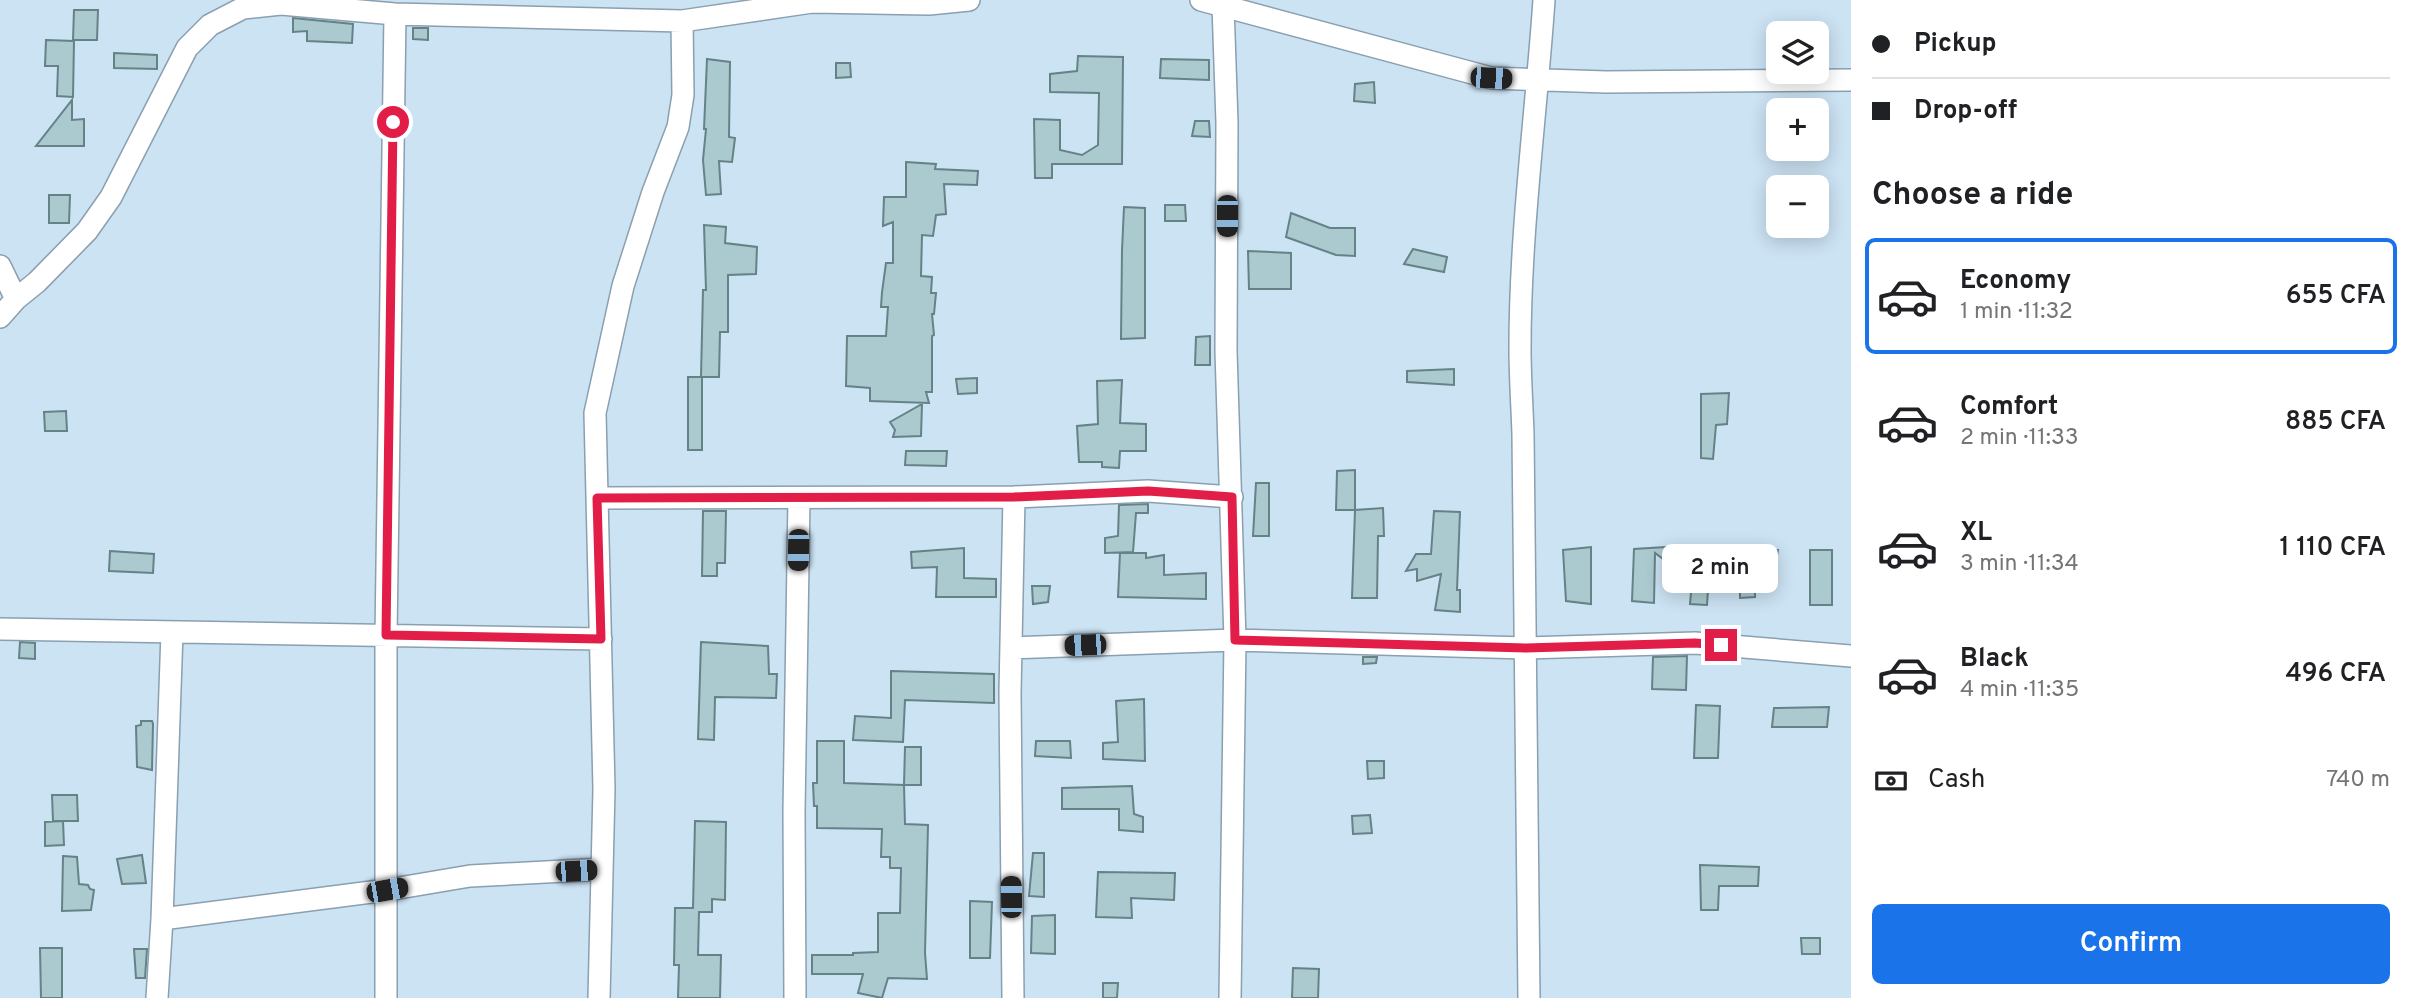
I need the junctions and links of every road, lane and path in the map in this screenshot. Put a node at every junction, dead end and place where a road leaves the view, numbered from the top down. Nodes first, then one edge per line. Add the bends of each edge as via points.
1 (969, 0) edge
2 (1201, 0) edge
3 (1544, 0) edge
4 (1223, 5) junction
5 (395, 14) junction
6 (682, 21) junction
7 (1851, 80) edge
8 (1538, 81) junction
9 (0, 266) edge
10 (16, 299) junction
11 (0, 317) edge
12 (1014, 497) junction
13 (1232, 497) junction
14 (597, 498) junction
15 (799, 498) junction
16 (0, 629) edge
17 (173, 632) junction
18 (386, 635) junction
19 (601, 639) junction
20 (1235, 640) junction
21 (1011, 648) junction
22 (1526, 648) junction
23 (1851, 656) edge
24 (602, 869) junction
25 (387, 890) junction
26 (162, 919) junction
27 (157, 998) edge
28 (386, 998) edge
29 (600, 998) edge
30 (795, 998) edge
31 (1013, 998) edge
32 (1230, 998) edge
33 (1529, 998) edge

1 - 6 street via 812,2
2 - 4 street
3 - 8 street
4 - 8 street via 1491,78
4 - 13 street
5 - 6 street
5 - 10 street via 281,4 243,8 210,25 187,48 111,197 87,231
5 - 18 street
6 - 14 street via 678,127 624,286 594,413
7 - 8 street
8 - 22 street via 1520,348
9 - 10 street
10 - 11 street
12 - 13 street via 1148,491
12 - 15 street
12 - 21 street
13 - 20 street
14 - 15 street
14 - 19 street
15 - 30 street
16 - 17 street
17 - 18 street
17 - 26 street
18 - 19 street
18 - 25 street
19 - 24 street
20 - 21 street
20 - 22 street
20 - 32 street
21 - 31 street
22 - 23 street via 1695,643
22 - 33 street
24 - 25 street via 470,876
24 - 29 street
25 - 26 street
25 - 28 street
26 - 27 street

